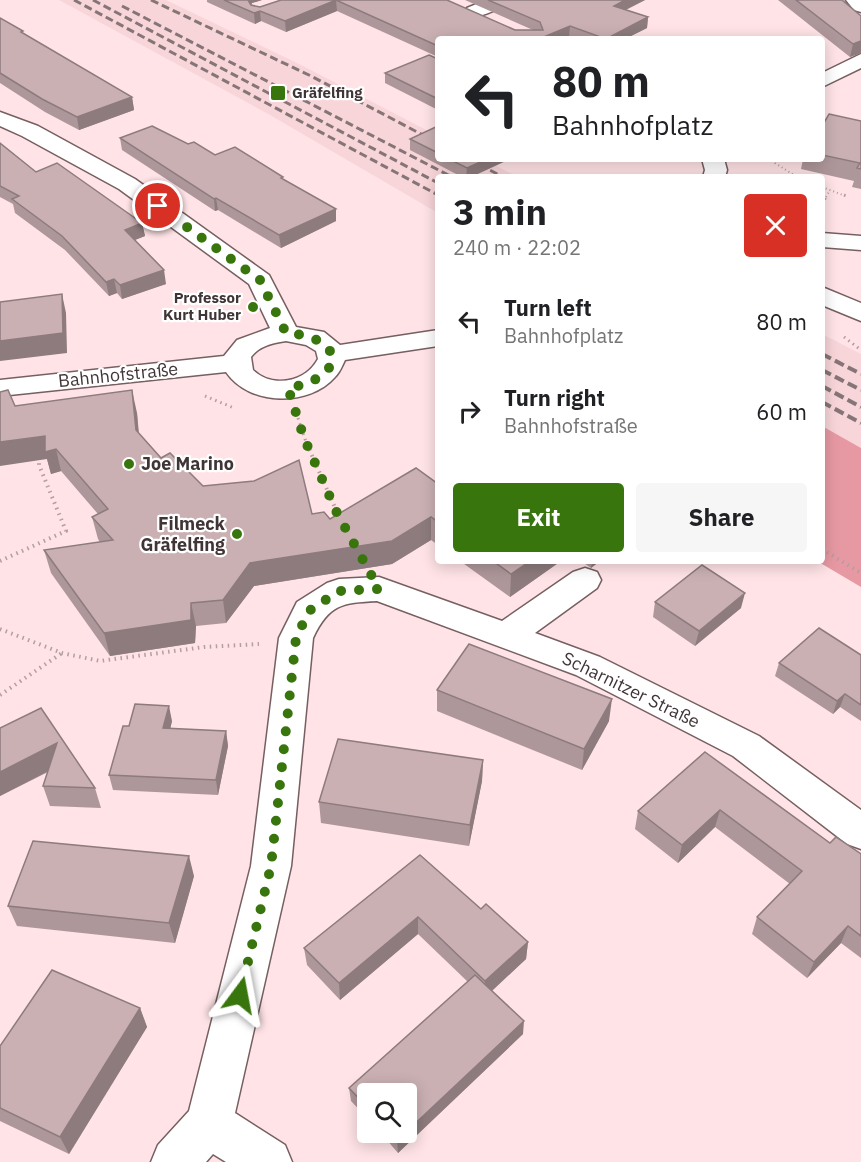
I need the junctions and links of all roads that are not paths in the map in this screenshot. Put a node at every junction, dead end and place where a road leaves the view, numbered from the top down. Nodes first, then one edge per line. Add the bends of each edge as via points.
1 (502, 0) edge
2 (855, 0) edge
3 (454, 4) edge
4 (861, 6) edge
5 (474, 12) junction
6 (493, 21) edge
7 (861, 60) edge
8 (825, 79) edge
9 (0, 118) edge
10 (825, 240) edge
11 (861, 243) edge
12 (825, 297) edge
13 (861, 313) edge
14 (286, 333) junction
15 (435, 338) edge
16 (332, 354) junction
17 (237, 363) junction
18 (0, 388) edge
19 (585, 580) dead end
20 (507, 635) junction
21 (861, 832) edge
22 (209, 1124) junction
23 (175, 1162) edge
24 (268, 1162) edge

1 - 5 street
2 - 4 street
3 - 5 street
5 - 6 street
7 - 8 street
9 - 14 street via 127,183 260,280
10 - 11 street
12 - 13 street
14 - 16 street via 316,338
14 - 17 street via 257,339 239,354
15 - 16 street
16 - 17 street via 332,363 318,380 288,388 252,383 241,374
17 - 18 street, Bahnhofstraße
19 - 20 street
20 - 21 street, Scharnitzer Straße via 588,666 746,746
20 - 22 street, Scharnitzer Straße via 379,589 339,591 309,611 296,638 271,866
22 - 23 street
22 - 24 street

